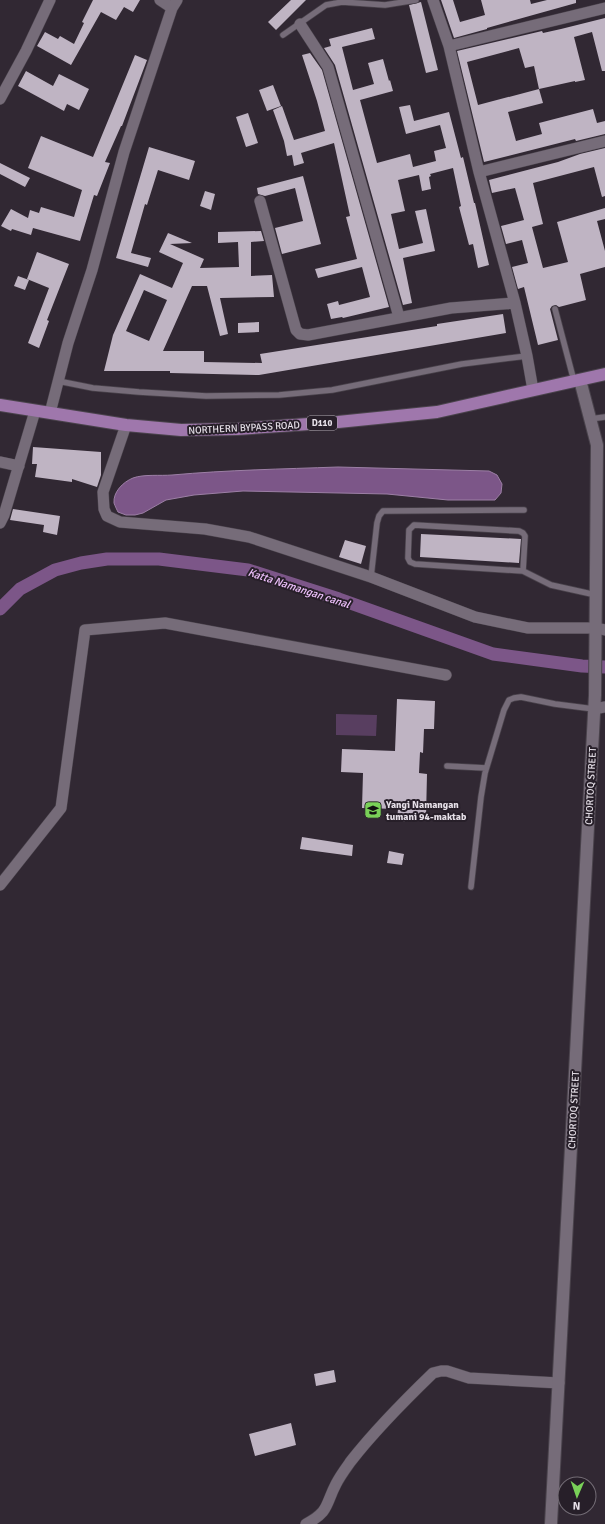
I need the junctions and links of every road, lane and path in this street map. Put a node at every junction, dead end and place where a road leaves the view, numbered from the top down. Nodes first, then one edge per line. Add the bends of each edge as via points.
1 (50, 0) edge
2 (160, 0) edge
3 (416, 0) edge
4 (433, 0) edge
5 (174, 4) edge
6 (605, 8) edge
7 (300, 24) junction
8 (284, 36) dead end
9 (449, 46) junction
10 (0, 99) edge
11 (605, 141) edge
12 (479, 172) junction
13 (260, 201) dead end
14 (514, 303) junction
15 (555, 309) dead end
16 (399, 317) junction
17 (528, 356) junction
18 (605, 374) edge
19 (58, 381) junction
20 (577, 381) junction
21 (533, 390) junction
22 (0, 405) edge
23 (35, 411) junction
24 (50, 414) junction
25 (605, 417) edge
26 (590, 419) junction
27 (126, 425) junction
28 (0, 462) edge
29 (20, 466) junction
30 (524, 510) dead end
31 (0, 523) edge
32 (523, 571) junction
33 (372, 577) junction
34 (596, 595) junction
35 (599, 632) edge
36 (446, 675) dead end
37 (600, 708) edge
38 (447, 766) dead end
39 (486, 768) junction
40 (0, 885) edge
41 (471, 887) dead end
42 (559, 1383) junction
43 (306, 1524) edge
44 (551, 1524) edge

1 - 10 street
2 - 5 street
3 - 7 lane via 385,5 342,2 326,5
4 - 9 street
5 - 19 street via 124,152
6 - 9 street
7 - 8 lane
7 - 16 street via 328,67
9 - 12 street
11 - 12 street
12 - 14 street
13 - 16 street via 296,330 300,334 308,335
14 - 16 street via 451,308
14 - 17 street
15 - 20 lane
17 - 19 lane via 462,364 332,390 279,395 206,396 139,392 93,388
17 - 21 street
18 - 20 main road, NORTHERN BYPASS ROAD / D110
19 - 24 street
20 - 21 main road, NORTHERN BYPASS ROAD / D110
20 - 26 main road, CHORTOQ STREET
21 - 27 main road, NORTHERN BYPASS ROAD / D110 via 437,412 338,422 181,430
22 - 23 main road, NORTHERN BYPASS ROAD / D110
23 - 24 main road, NORTHERN BYPASS ROAD / D110
23 - 29 street
24 - 27 main road, NORTHERN BYPASS ROAD / D110
25 - 26 lane
26 - 34 main road, CHORTOQ STREET via 597,445
27 - 33 street via 104,492 104,509 107,516 120,522 205,529 250,537
28 - 29 street
29 - 31 street
30 - 33 lane via 383,511 377,523
32 - 32 lane via 525,536 519,531 414,526 409,530 408,558 415,564
32 - 34 lane via 551,584
33 - 35 street via 475,617 528,628
34 - 35 main road, CHORTOQ STREET
35 - 37 main road, CHORTOQ STREET via 595,695
36 - 40 street via 165,623 85,630 60,808
37 - 39 lane via 555,704 521,697 509,700
37 - 42 main road, CHORTOQ STREET
38 - 39 lane
39 - 41 lane
42 - 43 street via 469,1378 447,1371 433,1373 383,1422 336,1483 326,1510
42 - 44 main road, CHORTOQ STREET

